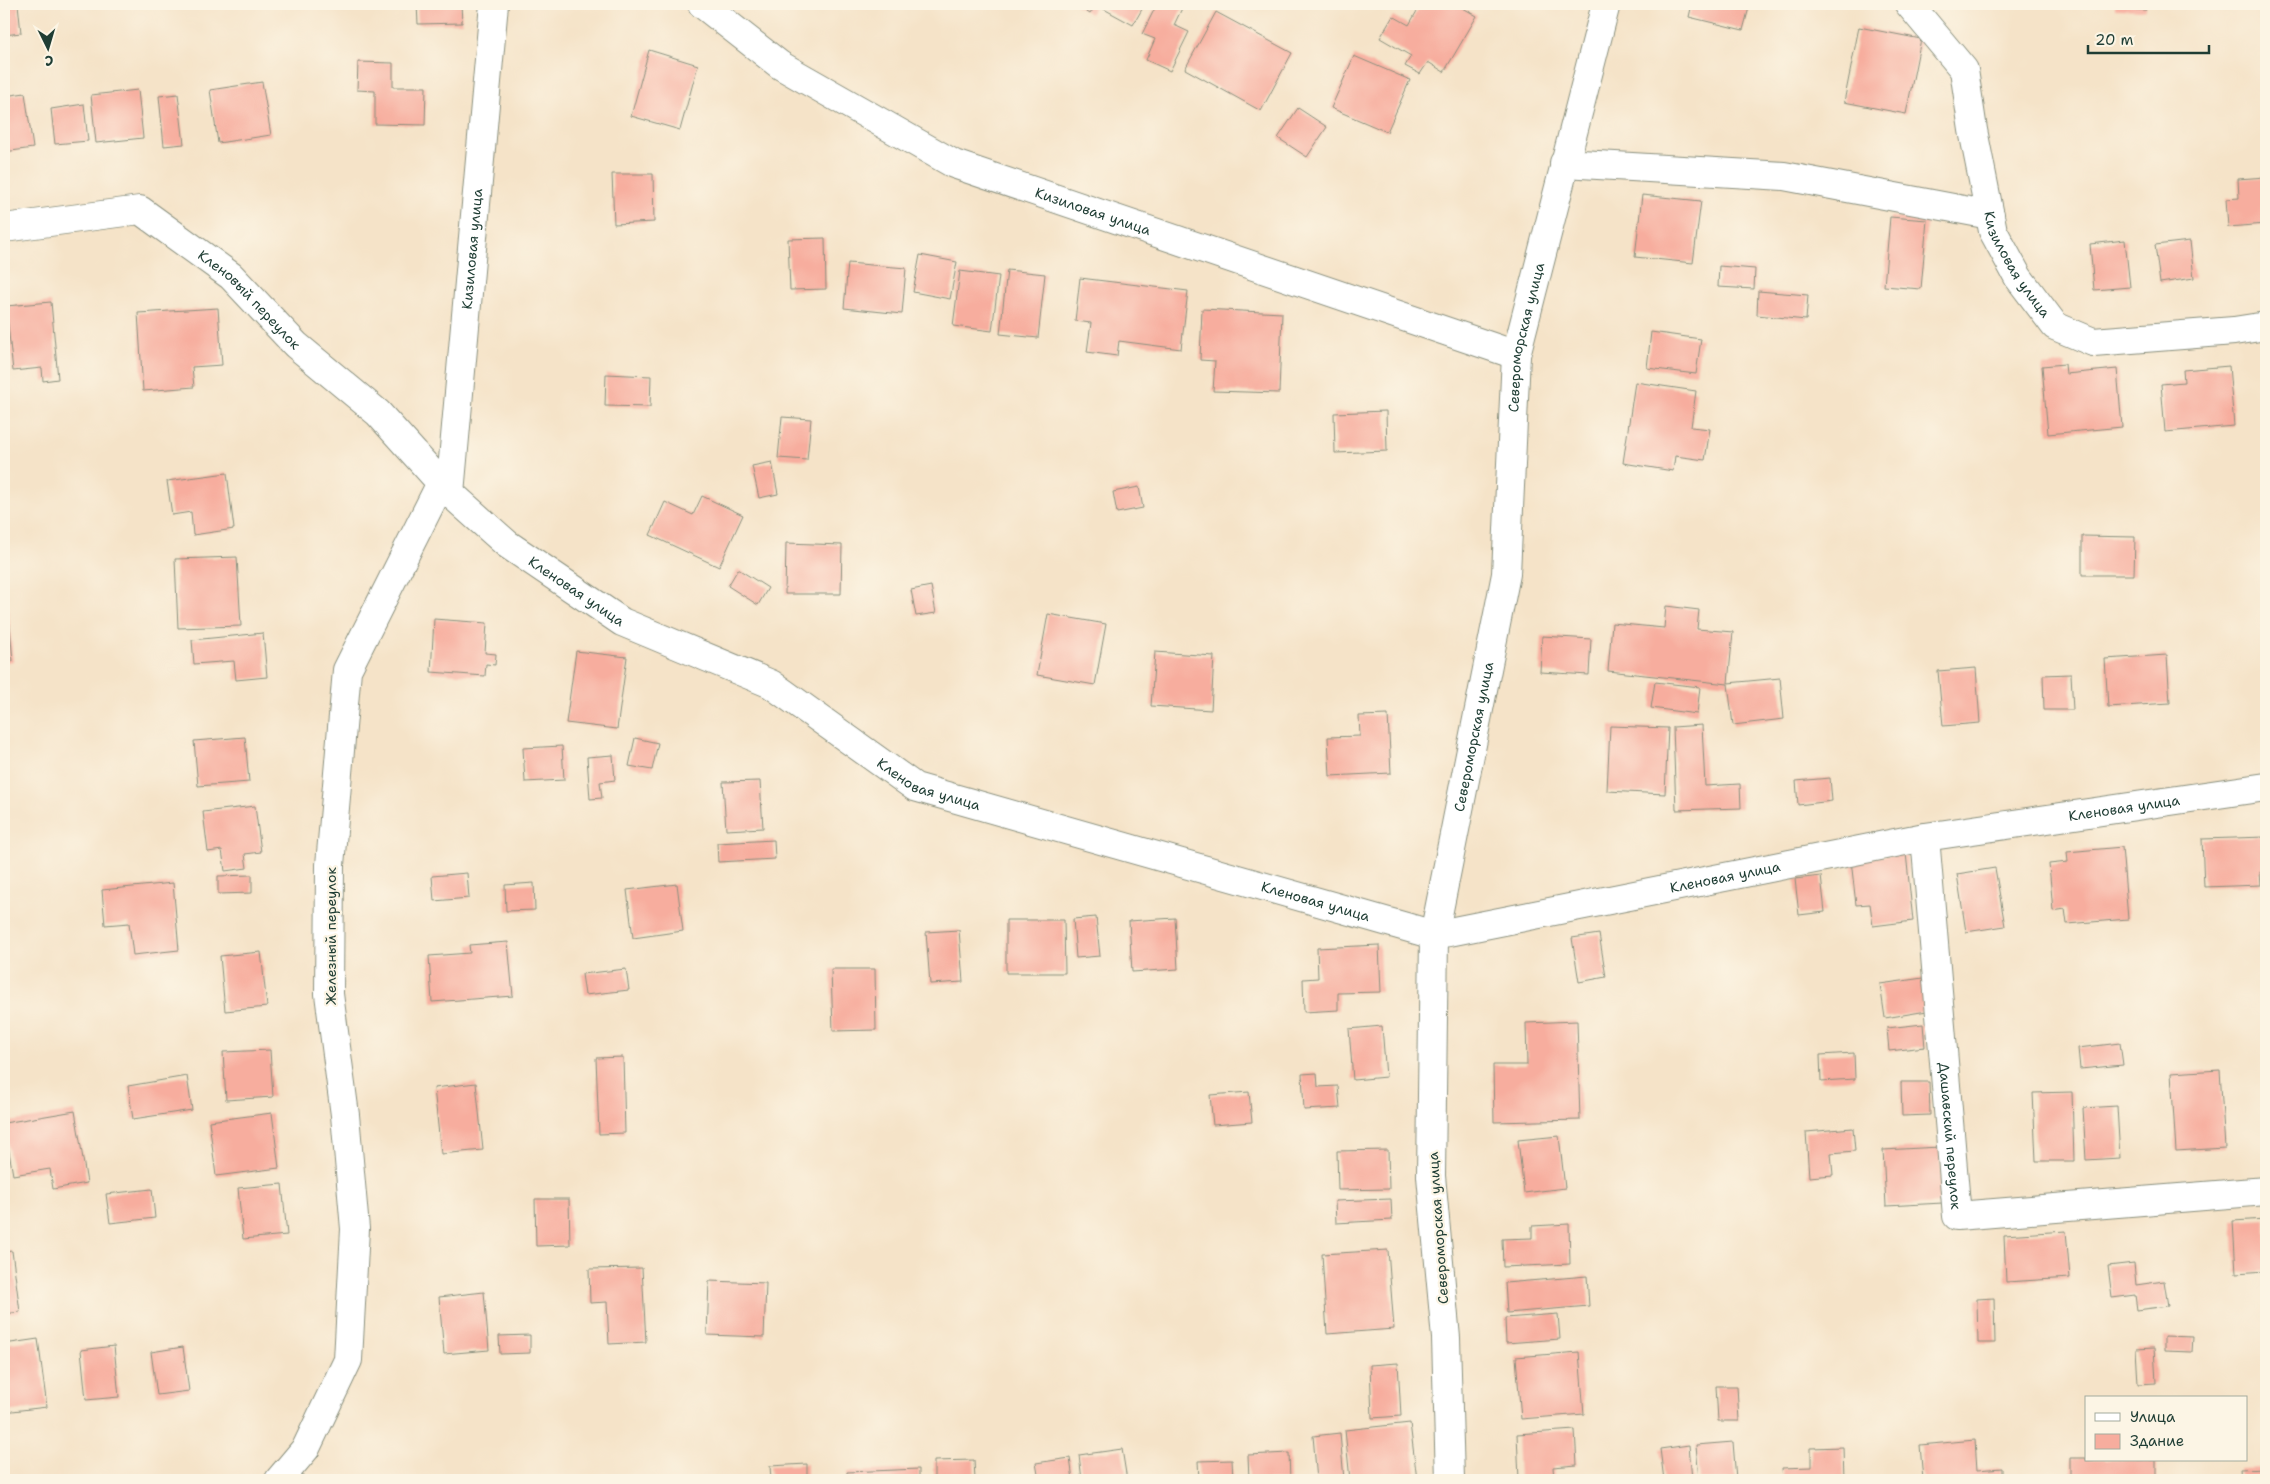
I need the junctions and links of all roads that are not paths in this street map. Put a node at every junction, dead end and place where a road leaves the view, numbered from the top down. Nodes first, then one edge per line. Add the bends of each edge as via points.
1 (494, 4) edge
2 (702, 4) edge
3 (1606, 4) edge
4 (1909, 4) edge
5 (1564, 163) junction
6 (1990, 215) junction
7 (4, 228) edge
8 (2266, 326) edge
9 (1516, 355) junction
10 (446, 488) junction
11 (2266, 787) edge
12 (1925, 837) junction
13 (1434, 935) junction
14 (2266, 1191) edge
15 (279, 1480) edge
16 (1450, 1480) edge

1 - 10 street, Кизиловая улица
2 - 9 street, Кизиловая улица via 780,65 954,164
3 - 5 street, Североморская улица
4 - 6 street, Кизиловая улица via 1964,70
5 - 6 street via 1784,176
5 - 9 street, Североморская улица
6 - 8 street, Кизиловая улица via 1993,231 2018,277 2055,326 2093,342
7 - 10 street, Кленовый переулок via 140,210 231,276 296,345 378,413
9 - 13 street, Североморская улица via 1506,574
10 - 13 street, Кленовая улица via 507,544 622,622 771,684 916,787
10 - 15 street, Железный переулок via 347,670 330,865 329,994 345,1115 355,1230 348,1360 306,1448
11 - 12 street, Кленовая улица
12 - 13 street, Кленовая улица
12 - 14 street, Дашавский переулок via 1957,1216
13 - 16 street, Североморская улица via 1432,1176 1446,1338

